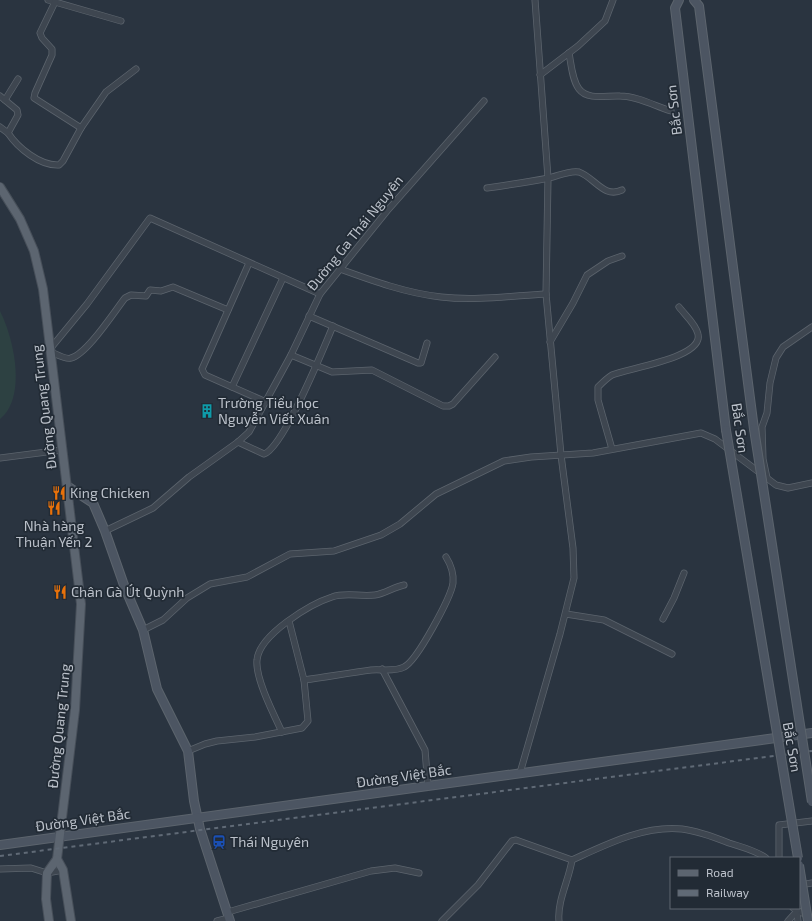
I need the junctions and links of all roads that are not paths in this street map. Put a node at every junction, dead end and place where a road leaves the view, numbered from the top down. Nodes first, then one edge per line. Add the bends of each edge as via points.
1 (48, 0) edge
2 (535, 0) edge
3 (613, 0) edge
4 (679, 0) edge
5 (694, 0) edge
6 (55, 2) junction
7 (121, 21) dead end
8 (569, 53) junction
9 (136, 69) dead end
10 (540, 75) junction
11 (18, 79) dead end
12 (0, 96) edge
13 (5, 100) junction
14 (484, 101) dead end
15 (671, 111) dead end
16 (0, 127) edge
17 (81, 128) junction
18 (8, 133) junction
19 (548, 178) junction
20 (0, 187) edge
21 (487, 188) dead end
22 (622, 190) dead end
23 (622, 256) dead end
24 (249, 263) junction
25 (340, 269) junction
26 (283, 278) junction
27 (320, 294) junction
28 (546, 294) junction
29 (679, 308) dead end
30 (228, 310) junction
31 (309, 316) junction
32 (333, 326) junction
33 (812, 327) edge
34 (550, 342) junction
35 (427, 343) dead end
36 (50, 351) junction
37 (291, 355) junction
38 (495, 357) dead end
39 (315, 366) junction
40 (232, 387) junction
41 (266, 402) junction
42 (238, 442) junction
43 (612, 448) junction
44 (62, 450) junction
45 (561, 455) junction
46 (0, 458) edge
47 (767, 479) junction
48 (812, 483) edge
49 (67, 486) junction
50 (106, 531) junction
51 (446, 557) dead end
52 (684, 572) dead end
53 (404, 585) dead end
54 (566, 614) junction
55 (663, 619) dead end
56 (289, 621) junction
57 (143, 630) junction
58 (672, 654) dead end
59 (382, 669) junction
60 (304, 680) junction
61 (282, 732) junction
62 (812, 733) edge
63 (188, 751) junction
64 (520, 773) junction
65 (428, 786) junction
66 (812, 802) edge
67 (198, 817) junction
68 (812, 821) edge
69 (59, 836) junction
70 (0, 845) edge
71 (764, 857) edge
72 (779, 857) edge
73 (798, 857) edge
74 (57, 859) junction
75 (572, 860) junction
76 (0, 869) edge
77 (63, 870) junction
78 (800, 871) edge
79 (48, 873) junction
80 (419, 873) dead end
81 (812, 883) edge
82 (800, 885) edge
83 (795, 909) edge
84 (229, 917) edge
85 (812, 918) edge
86 (49, 921) edge
87 (71, 921) edge
88 (217, 921) edge
89 (442, 921) edge
90 (559, 921) edge
91 (788, 921) edge
92 (798, 921) edge
93 (808, 921) edge

1 - 6 street
2 - 10 street
3 - 8 street via 605,21
4 - 73 main road, Bắc Sơn, bridge via 675,8 726,430
5 - 66 main road, Bắc Sơn, bridge via 699,6 754,429
6 - 7 street
6 - 17 street via 40,33 52,49 52,56 34,98
8 - 10 street
8 - 15 street via 576,82 579,89 586,94 597,97 621,96
9 - 17 street via 106,92
10 - 19 street
11 - 13 street
12 - 13 street
13 - 18 street via 17,110 18,115
14 - 25 street, Đường Ga Thái Nguyên via 392,205
16 - 18 street
17 - 18 street via 59,165 52,165 37,158 20,146
19 - 21 street
19 - 22 street via 573,172 587,176 602,189 611,192
19 - 28 street
20 - 36 main road, Đường Quang Trung via 20,219 34,251 43,289
23 - 34 street via 587,274
24 - 26 street
24 - 30 street
24 - 36 street via 150,218
25 - 27 street, Đường Ga Thái Nguyên
25 - 28 street via 403,290 441,297 489,298
26 - 27 street
26 - 40 street
27 - 31 street, Đường Ga Thái Nguyên
28 - 34 street
29 - 43 street via 697,331 699,338 696,344 684,354 612,375 598,387 598,400
30 - 36 street via 173,287 161,291 150,290 146,296 131,295 126,298 89,345 72,358
30 - 40 street via 202,369 205,375
31 - 32 street
31 - 37 street, Đường Ga Thái Nguyên
32 - 35 street via 418,363 421,363
32 - 39 street
33 - 47 street via 782,347 776,358 762,427 763,459
34 - 45 street
36 - 44 main road, Đường Quang Trung
37 - 39 street
37 - 41 street, Đường Ga Thái Nguyên
38 - 39 street via 449,406 443,406 372,370 339,372
39 - 42 street via 293,414 266,454
40 - 41 street
41 - 42 street, Đường Ga Thái Nguyên via 249,432
42 - 50 street, Đường Ga Thái Nguyên via 146,512
43 - 45 street via 593,453
43 - 47 street via 705,434
44 - 46 street
44 - 49 main road, Đường Quang Trung
45 - 54 street via 574,565 574,578
45 - 57 street via 530,456 504,461 436,494 382,536 338,550 290,554 247,577 210,584 187,598 163,620
47 - 48 street via 788,488
49 - 50 main road via 93,503
49 - 69 main road, Đường Quang Trung via 81,589 81,619 75,710
50 - 57 main road via 125,588
51 - 59 street via 453,578 451,590 416,657 403,668
52 - 55 street
53 - 56 street via 376,595 344,594 332,597 313,605
54 - 58 street via 611,623
54 - 64 street
56 - 60 street
56 - 61 street via 266,641 258,652 256,665 266,698
57 - 63 main road via 158,688
59 - 60 street
59 - 65 street via 425,750
60 - 61 street via 308,721 302,728
61 - 63 street via 217,741
62 - 64 main road, Đường Việt Bắc
63 - 67 main road
64 - 65 main road, Đường Việt Bắc
65 - 67 main road, Đường Việt Bắc
67 - 69 main road, Đường Việt Bắc
67 - 84 main road via 204,844
68 - 72 street via 779,825
69 - 70 main road, Đường Việt Bắc
69 - 74 main road, Đường Quang Trung
71 - 75 street via 712,837 682,829 667,829 618,841
74 - 77 main road
74 - 79 main road
75 - 89 street via 512,841 478,885
75 - 90 street via 559,909
76 - 79 street via 31,868
77 - 79 street
77 - 87 main road
78 - 93 main road, bridge
79 - 86 main road via 46,899
80 - 84 street via 395,868 371,871
81 - 82 street
83 - 85 street
83 - 91 street
83 - 92 street
84 - 88 street

